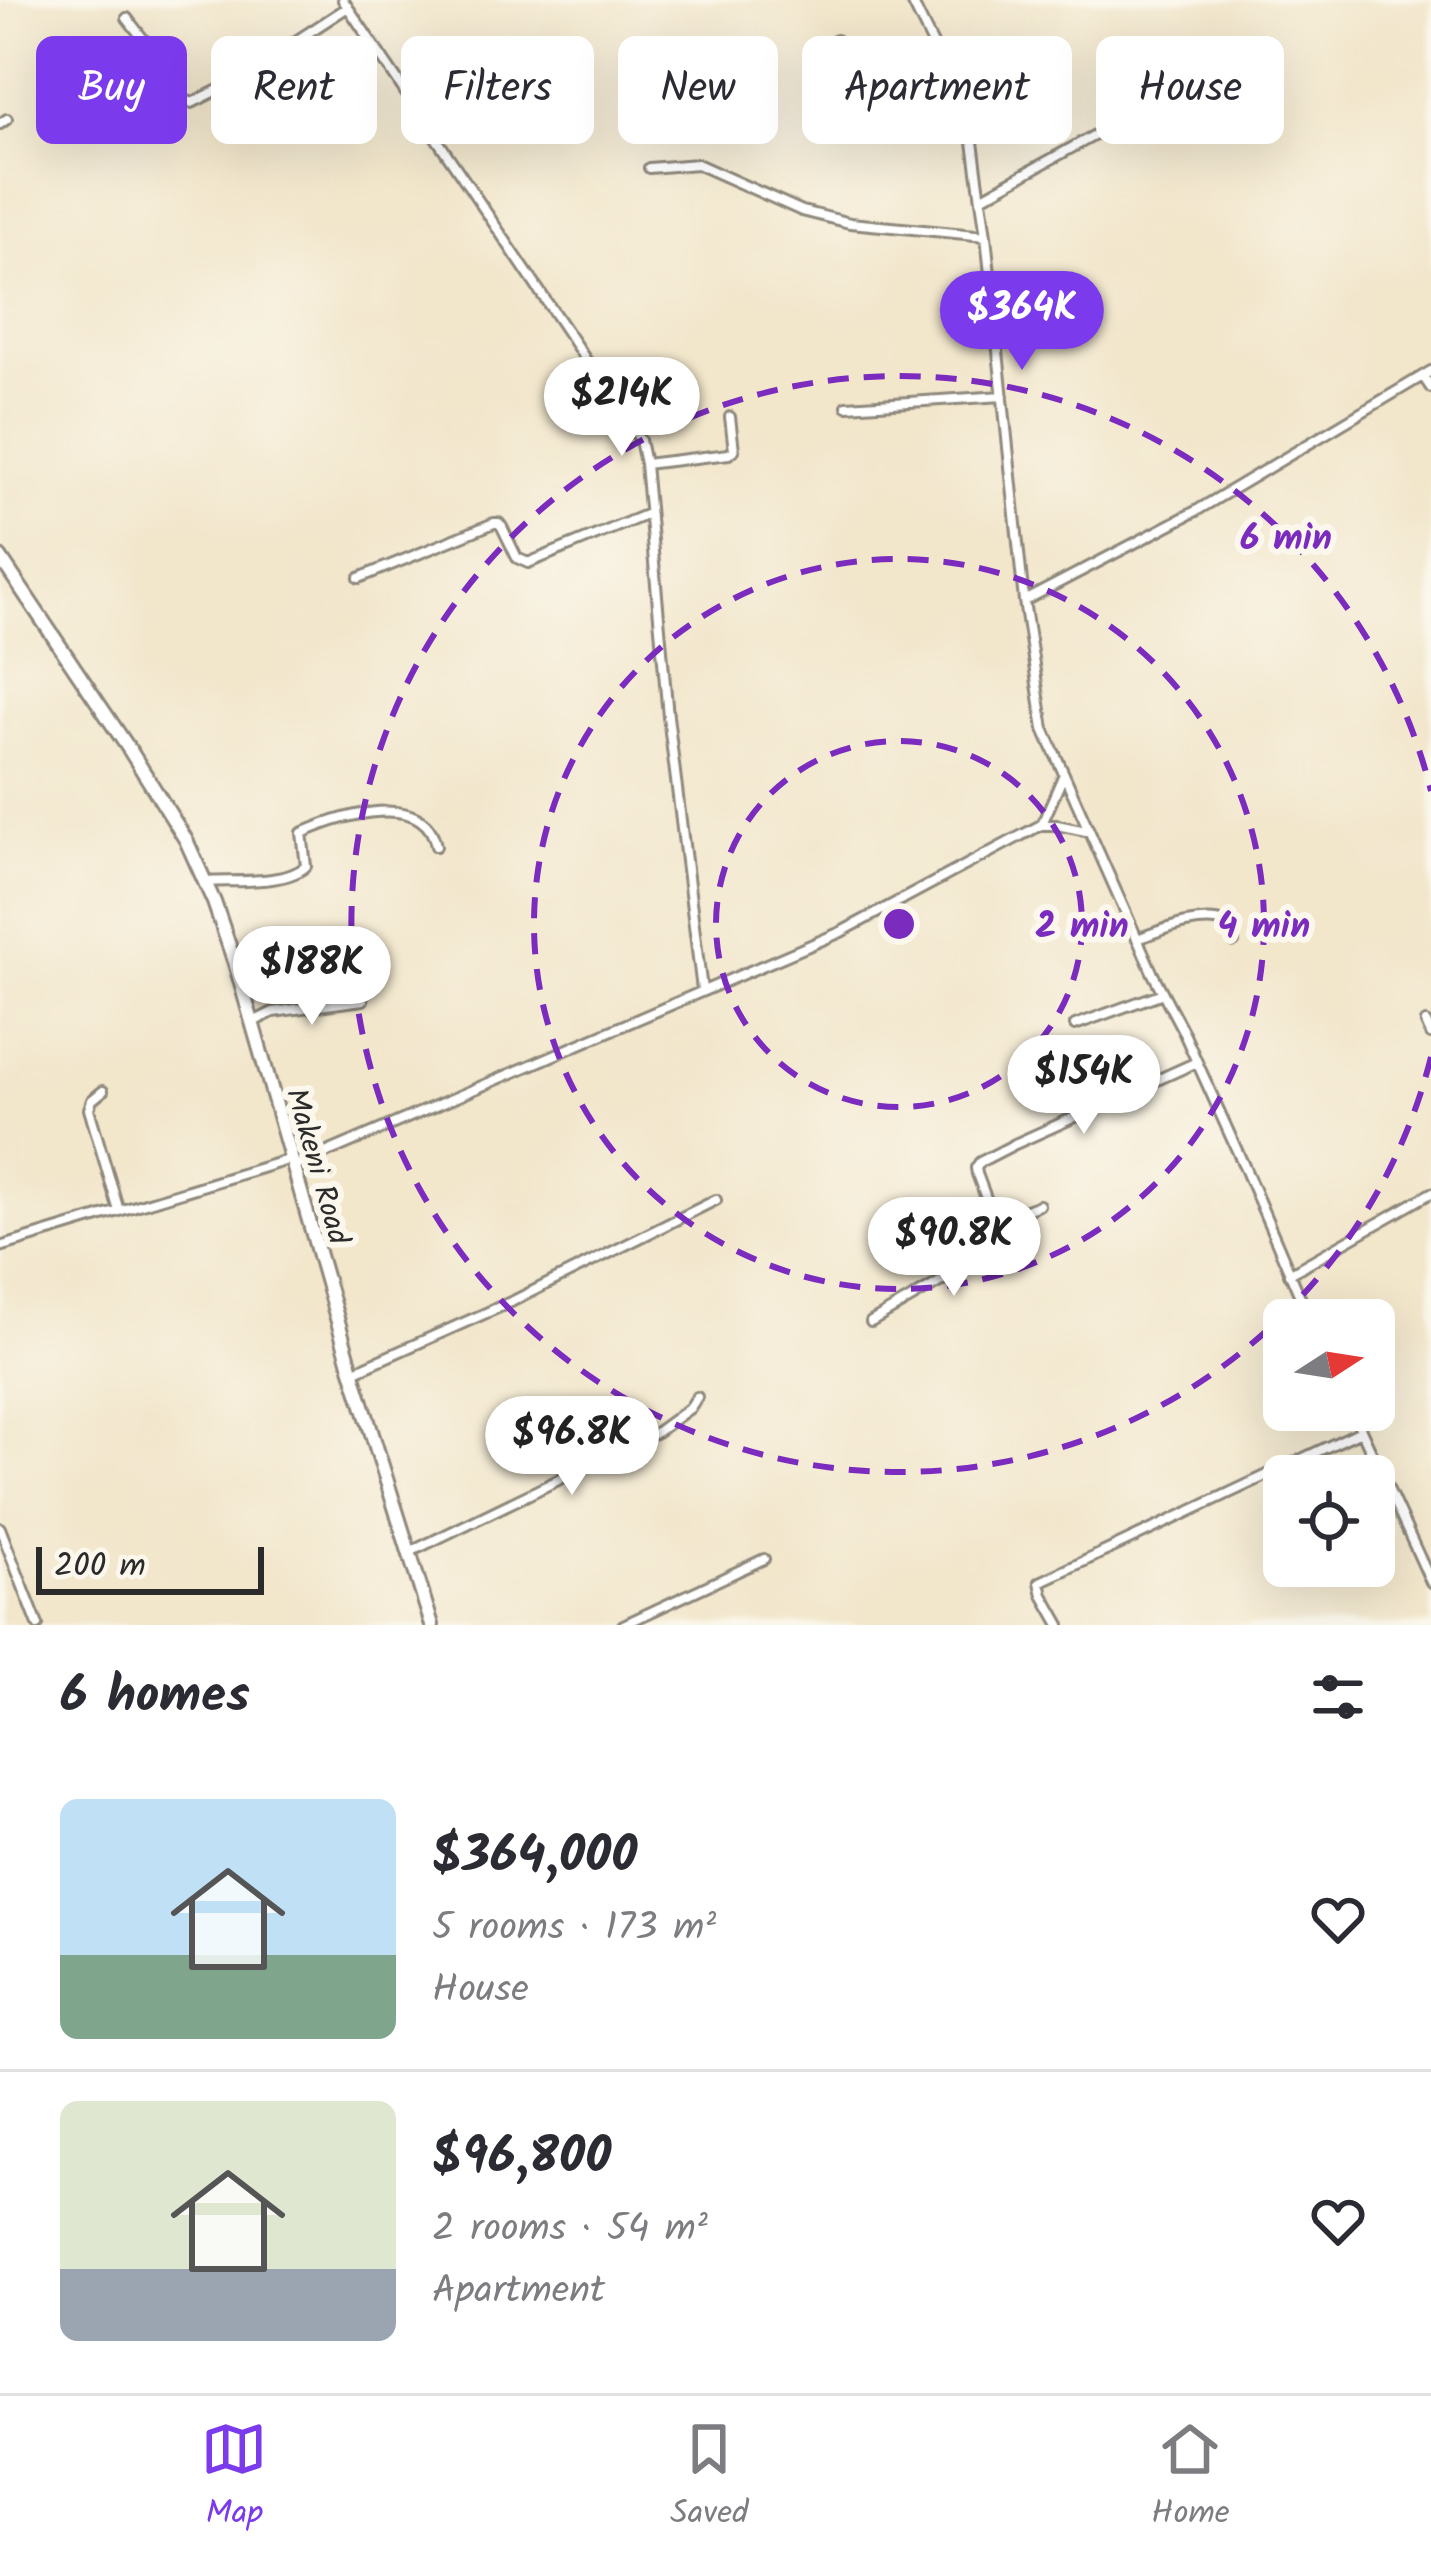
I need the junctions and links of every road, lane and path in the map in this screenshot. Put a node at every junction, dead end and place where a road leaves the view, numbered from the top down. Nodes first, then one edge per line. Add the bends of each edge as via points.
1 (911, 0) edge
2 (344, 2) edge
3 (127, 18) dead end
4 (929, 36) edge
5 (401, 87) edge
6 (1096, 134) edge
7 (439, 144) edge
8 (973, 144) edge
9 (649, 168) dead end
10 (981, 198) junction
11 (986, 236) junction
12 (1427, 373) edge
13 (1431, 388) edge
14 (1003, 396) junction
15 (848, 406) dead end
16 (730, 417) dead end
17 (645, 464) junction
18 (648, 514) junction
19 (0, 557) edge
20 (359, 578) dead end
21 (1024, 601) junction
22 (1064, 774) junction
23 (1041, 825) junction
24 (1088, 832) junction
25 (436, 846) dead end
26 (206, 882) junction
27 (1138, 939) junction
28 (1234, 942) dead end
29 (702, 990) junction
30 (1162, 993) junction
31 (363, 1000) dead end
32 (251, 1022) junction
33 (1426, 1023) dead end
34 (1075, 1025) dead end
35 (1431, 1034) edge
36 (1197, 1063) junction
37 (103, 1091) dead end
38 (292, 1163) junction
39 (1431, 1193) edge
40 (716, 1200) dead end
41 (1039, 1205) dead end
42 (119, 1211) junction
43 (994, 1222) junction
44 (0, 1247) edge
45 (1289, 1274) junction
46 (1300, 1299) edge
47 (872, 1322) dead end
48 (353, 1372) junction
49 (697, 1397) dead end
50 (1361, 1431) joint
51 (0, 1528) edge
52 (408, 1553) junction
53 (764, 1559) dead end
54 (1431, 1582) edge
55 (38, 1625) edge
56 (432, 1625) edge
57 (623, 1625) edge
58 (1060, 1625) edge

1 - 4 street
2 - 3 street via 192,103
2 - 5 street
6 - 10 street
7 - 17 street via 640,440
8 - 10 street
9 - 11 street via 697,164 802,212 850,224
10 - 11 street
11 - 14 street
12 - 13 street
12 - 21 street via 1196,511
14 - 15 street
14 - 21 street
16 - 17 street via 729,454
17 - 18 street
18 - 20 street via 528,563 494,523
18 - 29 street
19 - 26 main road, Makeni Road via 159,795
21 - 22 street via 1044,729
22 - 23 street
22 - 24 street
23 - 24 street
23 - 29 street via 841,932
24 - 27 street
25 - 26 street via 423,820 358,814 302,833 306,866 294,876
26 - 32 main road, Makeni Road
27 - 28 street via 1219,920
27 - 30 street
29 - 38 street
30 - 34 street
30 - 36 street
31 - 32 street
32 - 38 main road, Makeni Road
33 - 35 street
36 - 43 street via 980,1162
36 - 45 street
37 - 42 street via 89,1109
38 - 42 street
38 - 48 main road, Makeni Road
39 - 45 street
40 - 48 street
41 - 43 street
42 - 44 street
43 - 47 street via 952,1273
45 - 46 street
48 - 52 main road, Makeni Road
49 - 52 street via 657,1432
50 - 54 street
50 - 58 street via 1040,1582
51 - 55 street
52 - 56 main road, Makeni Road
53 - 57 street

